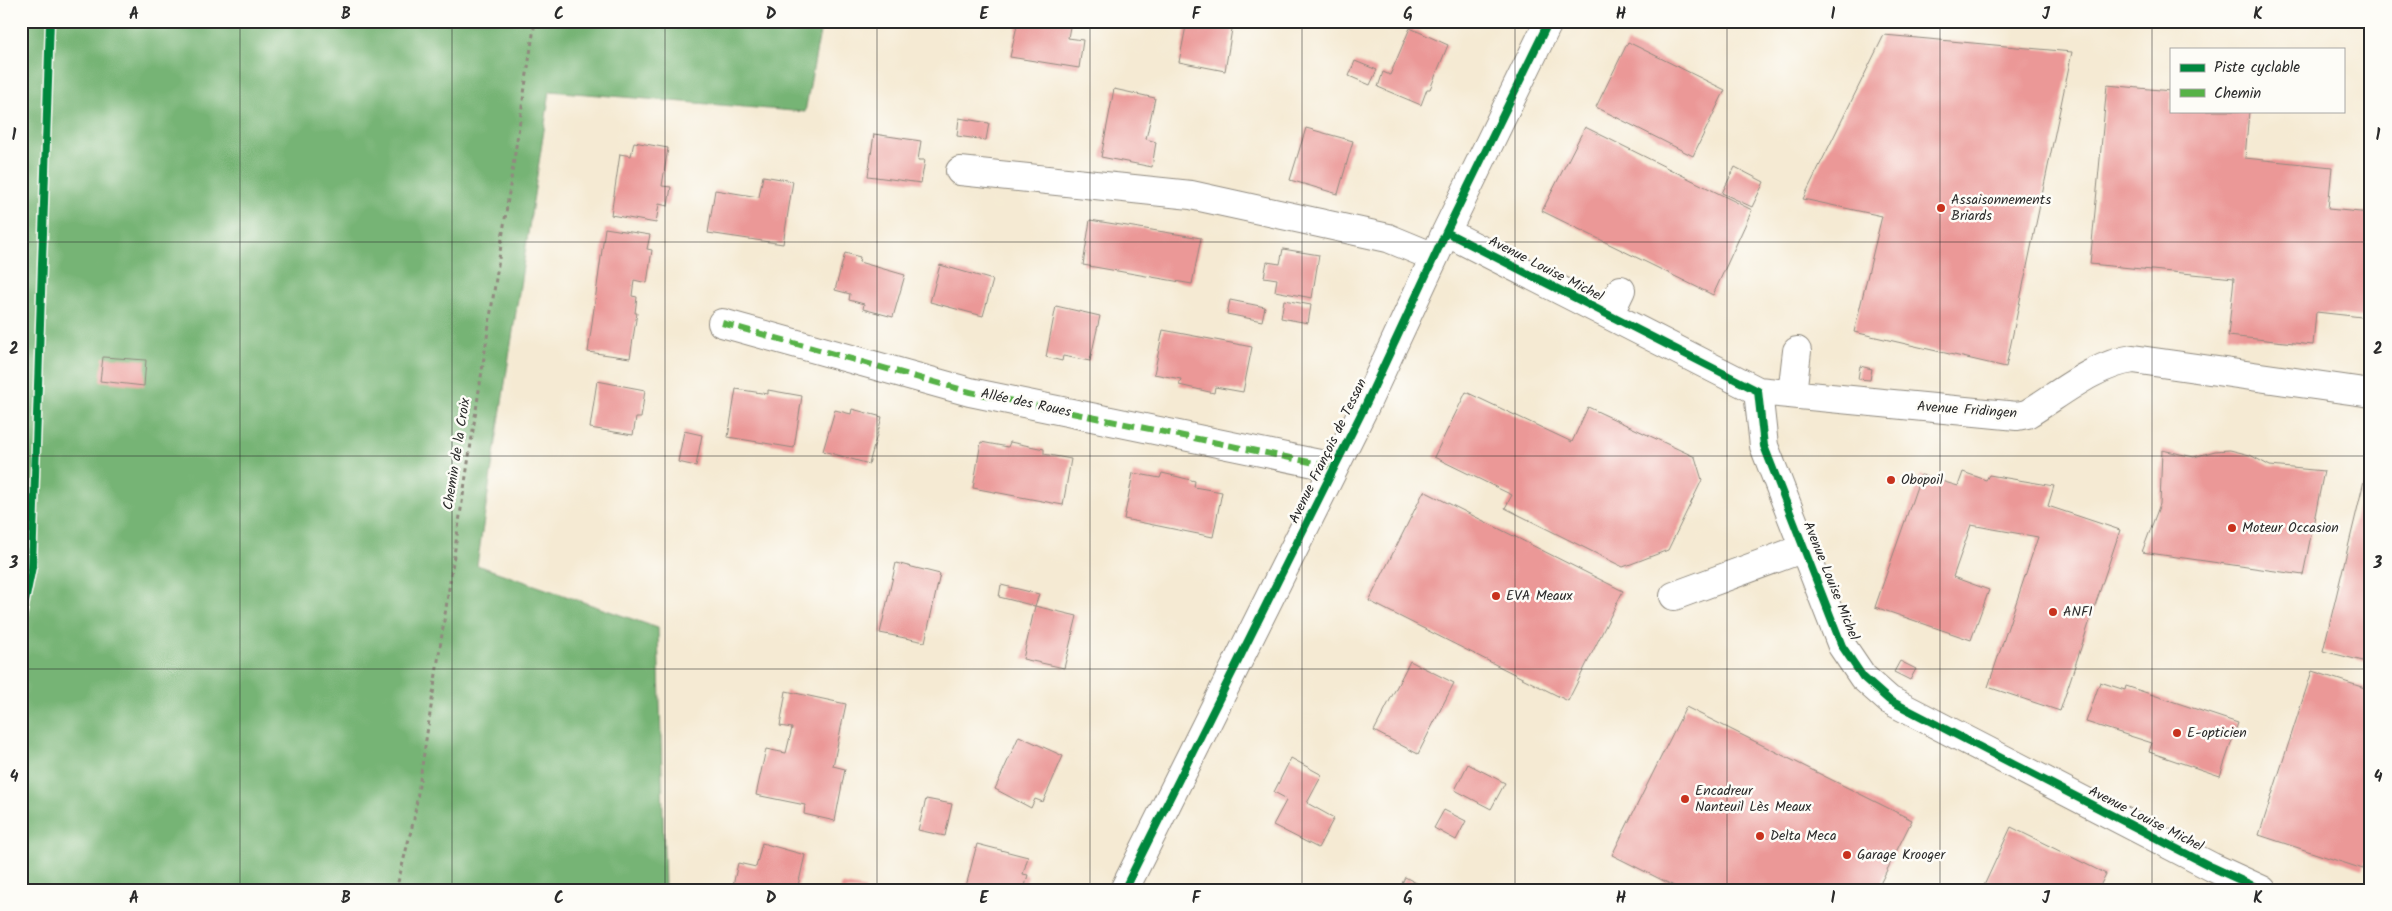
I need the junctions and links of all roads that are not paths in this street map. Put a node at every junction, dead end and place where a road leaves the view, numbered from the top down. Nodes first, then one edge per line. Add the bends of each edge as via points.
1 (1549, 21) edge
2 (960, 171) dead end
3 (1446, 232) junction
4 (1434, 257) junction
5 (1621, 290) dead end
6 (1609, 315) junction
7 (722, 323) dead end
8 (1797, 351) dead end
9 (1758, 391) junction
10 (2371, 393) edge
11 (1792, 394) junction
12 (1334, 467) junction
13 (1804, 548) junction
14 (1674, 596) dead end
15 (1124, 890) edge
16 (2262, 890) edge

1 - 3 street, Avenue François de Tessan
2 - 4 street via 1192,195 1388,238
3 - 4 street, Avenue François de Tessan
3 - 6 street, Avenue Louise Michel
4 - 12 street, Avenue François de Tessan
5 - 6 street
6 - 9 street, Avenue Louise Michel
7 - 12 street, Allée des Roues via 970,392
8 - 11 street
9 - 11 street, Avenue Fridingen
9 - 13 street, Avenue Louise Michel via 1764,446
10 - 11 street, Avenue Fridingen via 2319,395 2133,359 2103,367 2027,414 2017,416
12 - 15 street, Avenue François de Tessan
13 - 14 street
13 - 16 street, Avenue Louise Michel via 1842,646 1863,677 1889,700

